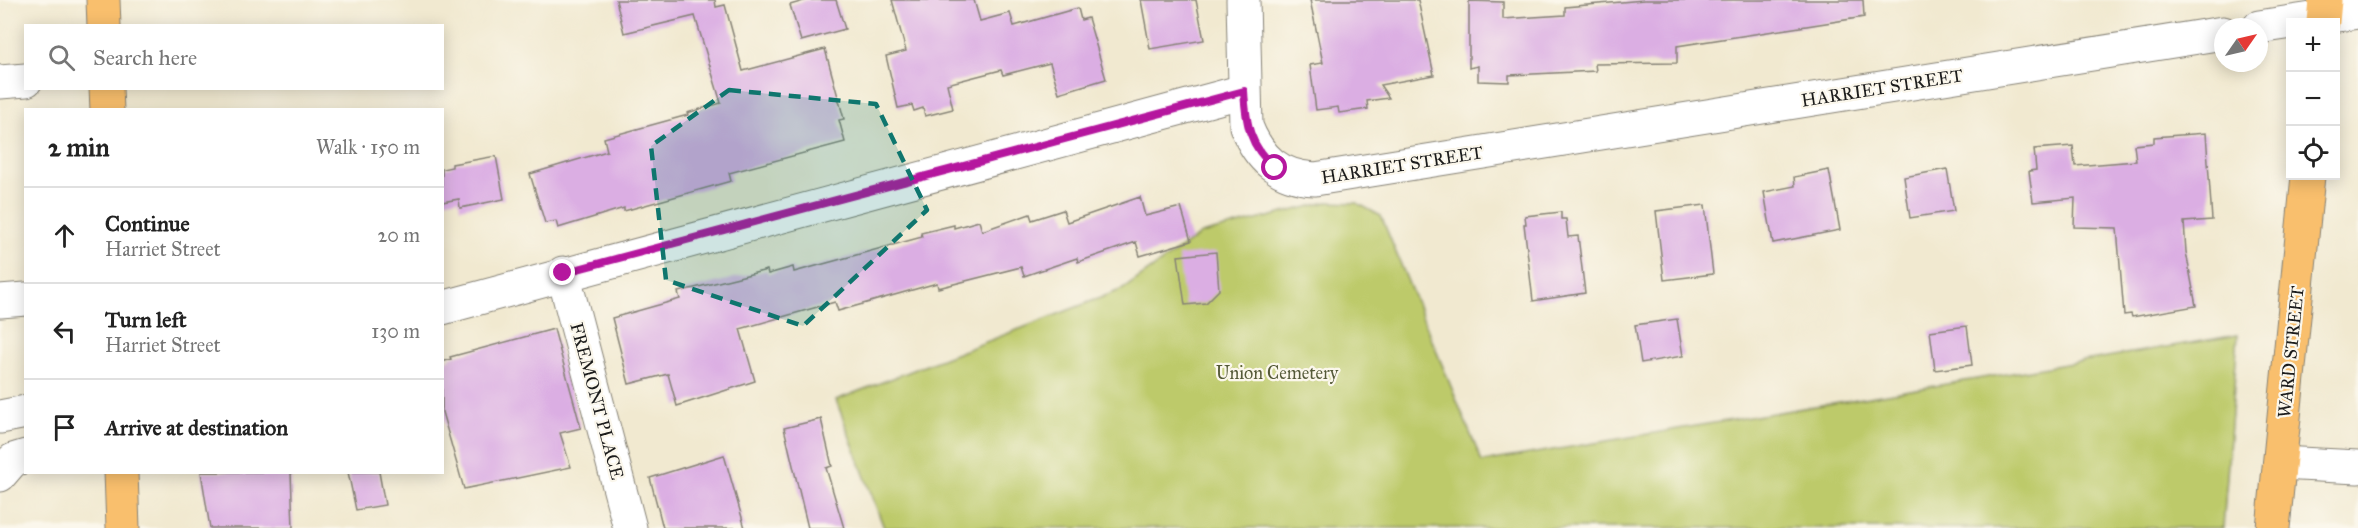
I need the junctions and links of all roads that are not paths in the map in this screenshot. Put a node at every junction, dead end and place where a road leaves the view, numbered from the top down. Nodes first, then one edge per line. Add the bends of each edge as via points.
1 (103, 0) edge
2 (1244, 0) edge
3 (2358, 12) edge
4 (2324, 13) edge
5 (104, 24) edge
6 (2268, 25) edge
7 (2214, 34) edge
8 (24, 80) edge
9 (0, 82) edge
10 (106, 90) edge
11 (1244, 91) junction
12 (107, 108) edge
13 (2308, 180) edge
14 (563, 273) junction
15 (24, 299) edge
16 (0, 301) edge
17 (444, 307) edge
18 (24, 412) edge
19 (0, 417) edge
20 (24, 457) edge
21 (2280, 463) junction
22 (2358, 467) edge
23 (120, 474) edge
24 (0, 475) edge
25 (123, 528) edge
26 (630, 528) edge
27 (2273, 528) edge

1 - 5 main road
2 - 11 street, HARRIET STREET
3 - 4 street
4 - 6 street
7 - 11 street, HARRIET STREET via 1316,179 1287,174 1262,157 1246,126
8 - 9 street
10 - 12 main road
11 - 14 street
13 - 21 main road, WARD STREET
14 - 17 street
14 - 26 street, FREMONT PLACE
15 - 16 street
18 - 19 street
20 - 24 street via 13,460
21 - 22 street
21 - 27 main road, WARD STREET
23 - 25 main road

